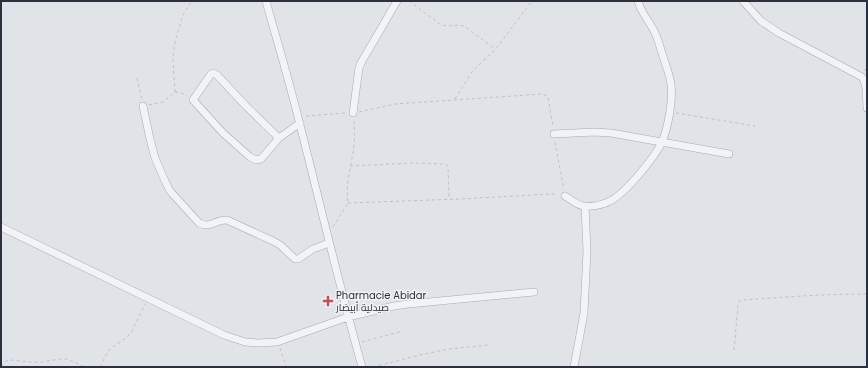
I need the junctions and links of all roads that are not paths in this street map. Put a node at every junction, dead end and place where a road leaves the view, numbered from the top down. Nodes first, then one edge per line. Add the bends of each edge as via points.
1 (266, 1) edge
2 (397, 1) edge
3 (638, 1) edge
4 (742, 1) edge
5 (143, 106) road end
6 (867, 108) edge
7 (354, 113) road end
8 (299, 120) junction
9 (554, 134) road end
10 (279, 138) junction
11 (662, 142) junction
12 (729, 154) dead end
13 (564, 196) road end
14 (585, 206) junction
15 (1, 227) edge
16 (329, 243) junction
17 (534, 292) dead end
18 (348, 317) junction
19 (362, 367) edge
20 (574, 367) edge

1 - 8 street
2 - 7 street via 359,68
3 - 11 street via 656,34 670,76 672,95
4 - 6 street via 761,21 779,33 862,77 866,84
5 - 16 street via 155,158 170,191 199,222 208,225 227,220 280,245 295,259
8 - 10 street
8 - 16 street
9 - 11 street via 602,132
10 - 10 street via 213,73 193,100 223,133 256,160 261,160
11 - 12 street
11 - 14 street via 650,162 621,194 599,205
13 - 14 street
14 - 20 street via 587,251 584,313
15 - 18 street via 224,335 245,342 277,342
16 - 18 street
17 - 18 street via 408,304
18 - 19 street

